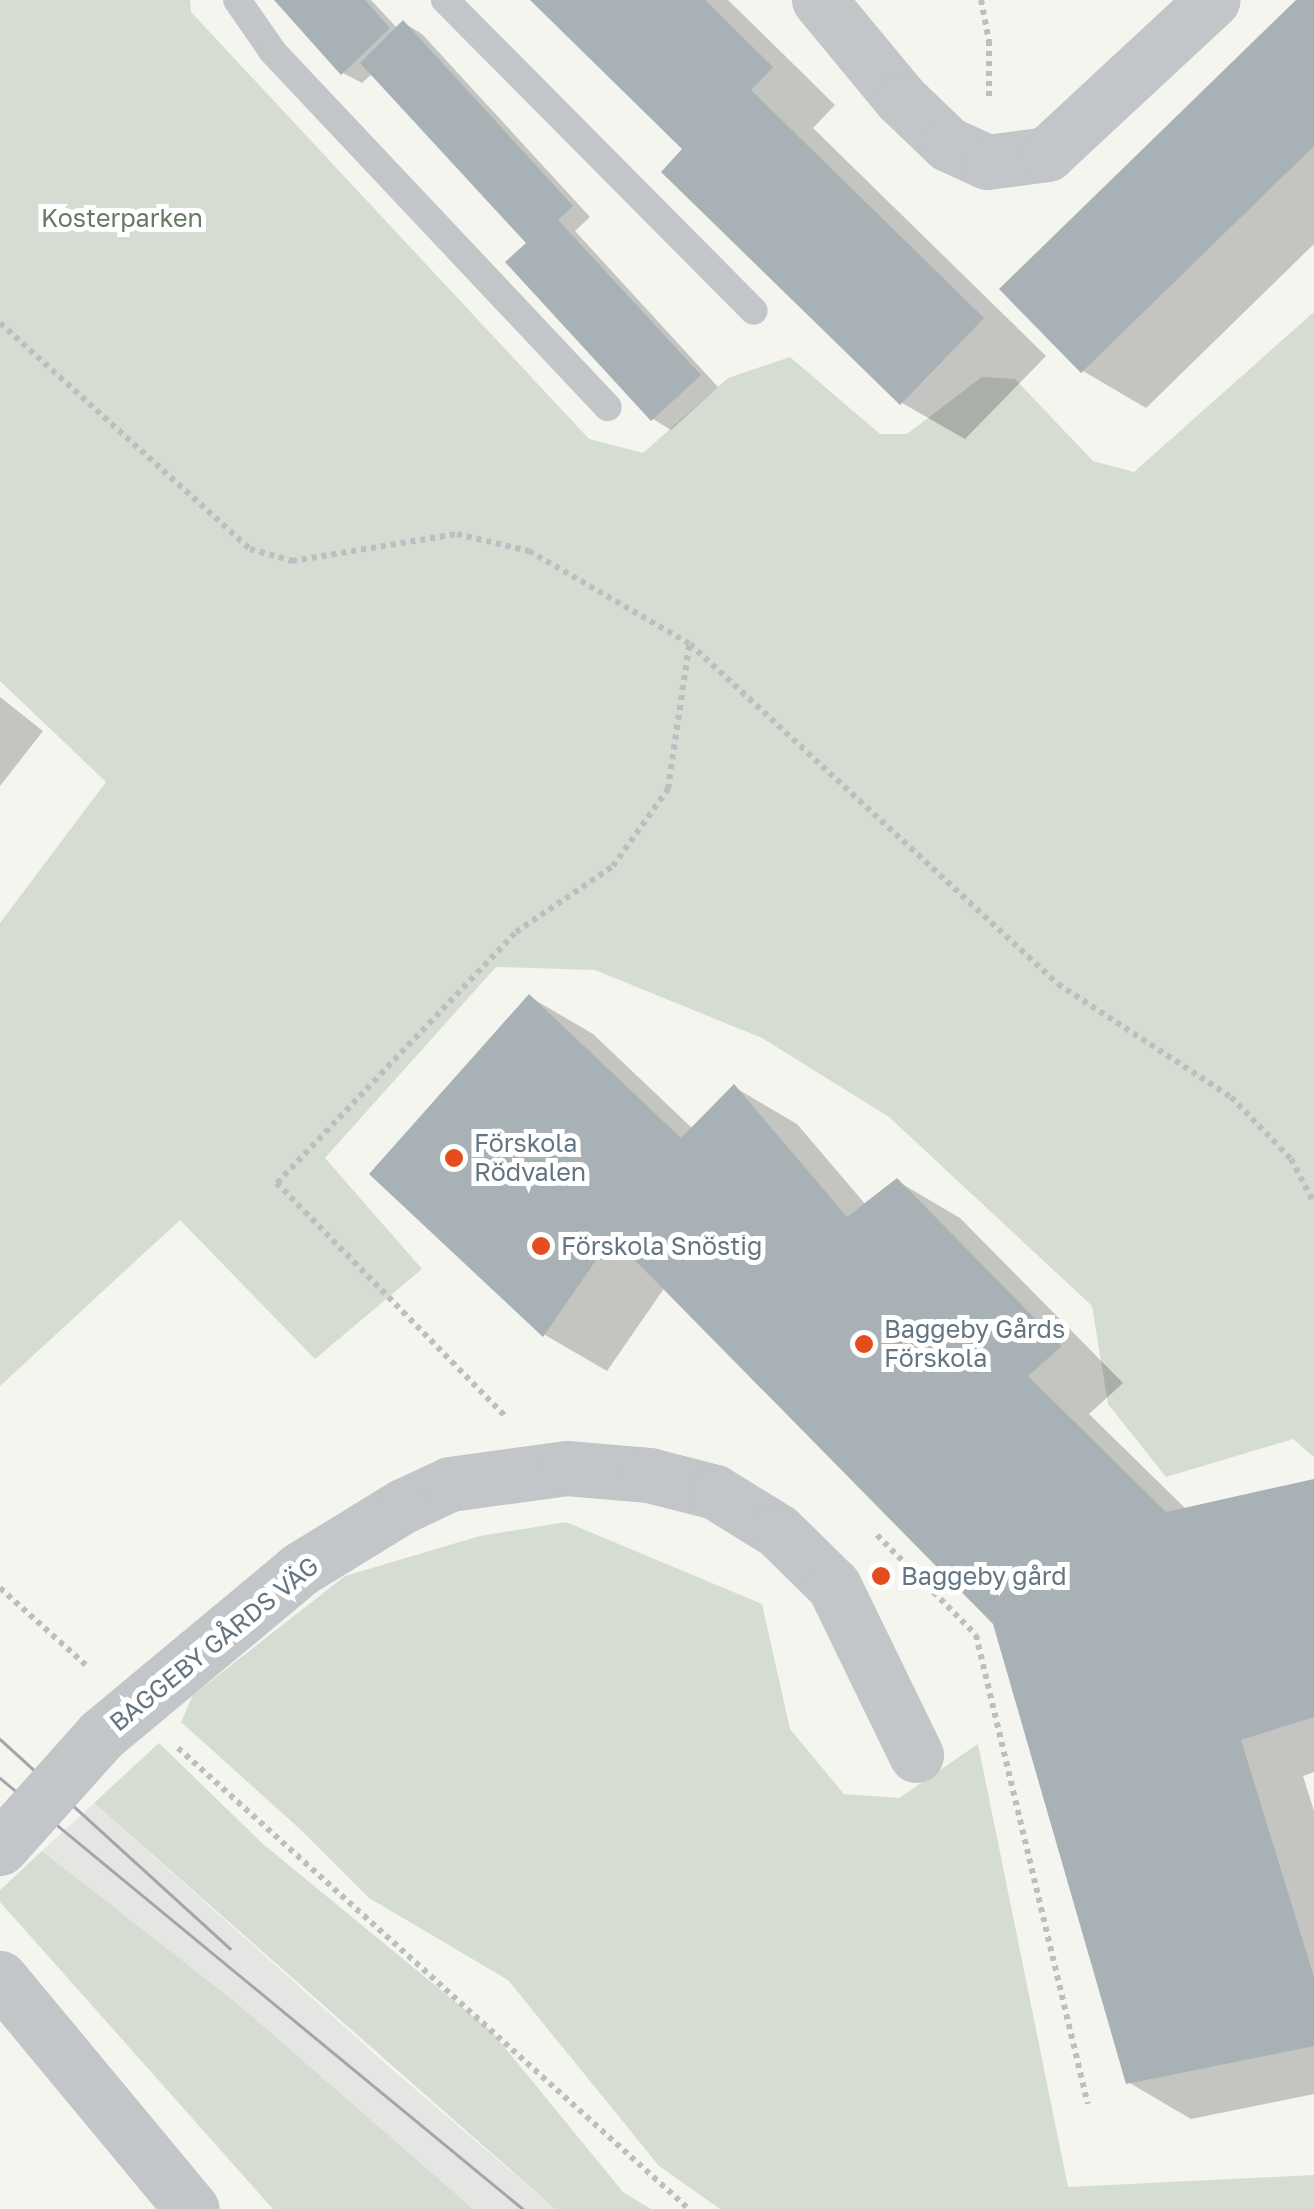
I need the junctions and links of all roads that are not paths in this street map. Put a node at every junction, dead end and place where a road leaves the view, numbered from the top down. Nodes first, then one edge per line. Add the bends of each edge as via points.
1 (237, 0) edge
2 (444, 0) edge
3 (819, 0) edge
4 (1213, 0) edge
5 (754, 312) dead end
6 (608, 406) dead end
7 (916, 1755) dead end
8 (0, 1848) edge
9 (0, 1978) edge
10 (192, 2209) edge

1 - 6 lane via 273,52
2 - 5 lane
3 - 4 street via 901,99 948,144 987,162 1047,154
7 - 8 street, BAGGEBY GÅRDS VÄG, bridge via 834,1586 778,1531 714,1492 649,1476 568,1468 450,1484 300,1569 117,1721
9 - 10 street

